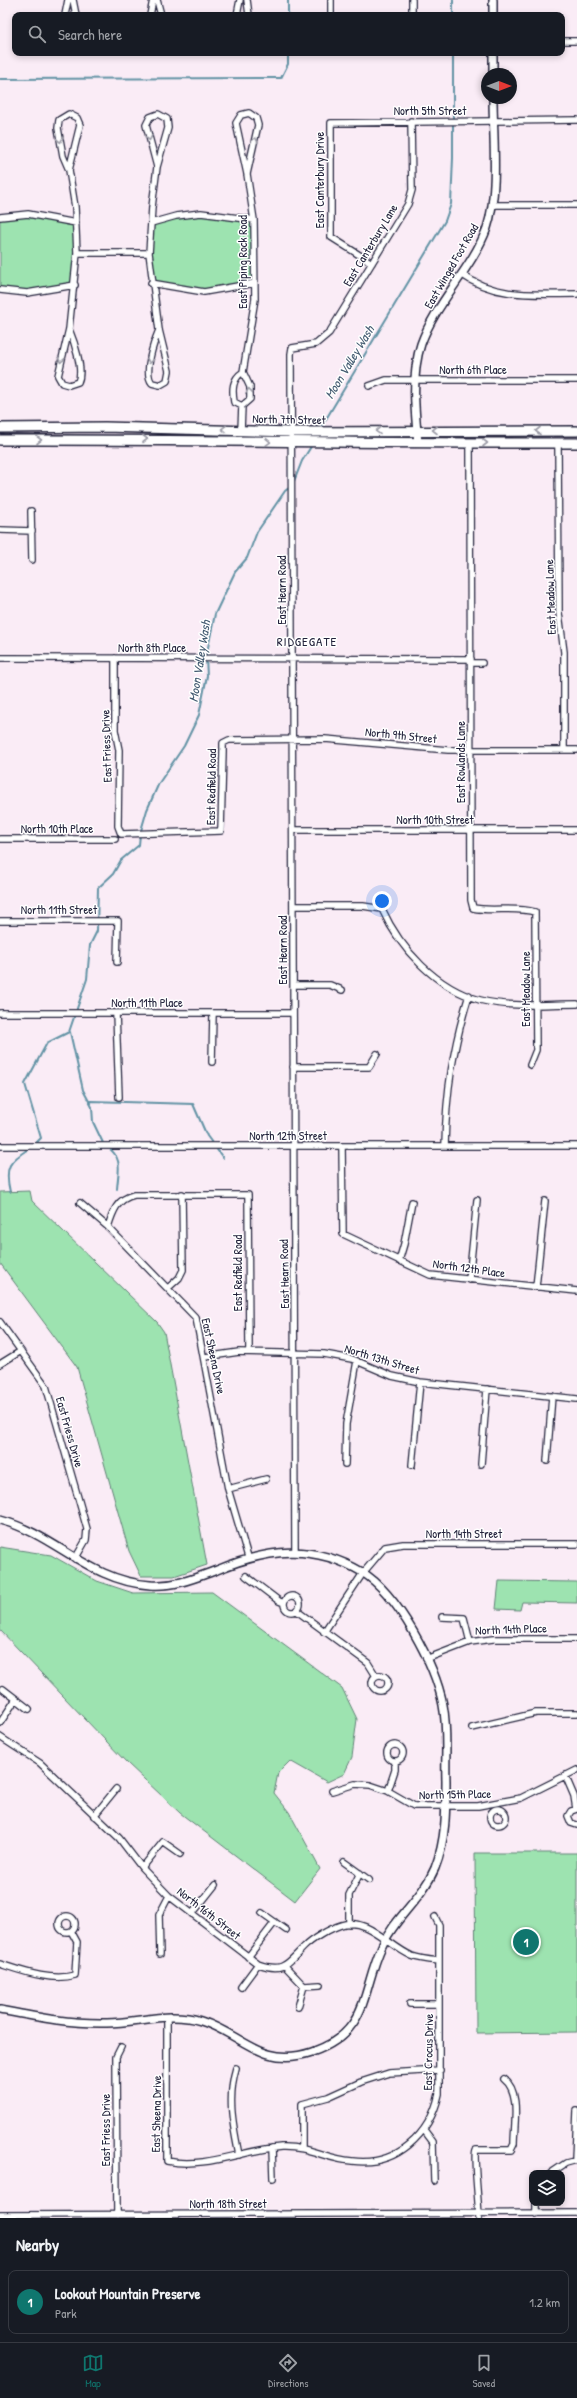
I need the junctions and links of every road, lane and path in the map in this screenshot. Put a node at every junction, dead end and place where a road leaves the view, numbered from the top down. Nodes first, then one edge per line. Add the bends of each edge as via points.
1 (68, 0) edge
2 (73, 0) edge
3 (153, 0) edge
4 (157, 0) edge
5 (240, 0) edge
6 (248, 0) edge
7 (331, 0) edge
8 (412, 0) edge
9 (493, 0) edge
10 (66, 12) edge
11 (75, 12) edge
12 (151, 12) edge
13 (160, 12) edge
14 (238, 12) edge
15 (249, 12) edge
16 (331, 12) edge
17 (412, 12) edge
18 (493, 12) edge
19 (565, 41) edge
20 (577, 41) edge
21 (493, 56) edge
22 (493, 68) edge
23 (493, 104) edge
24 (577, 120) edge
25 (411, 121) junction
26 (493, 121) junction
27 (331, 123) joint
28 (157, 167) junction
29 (69, 170) junction
30 (247, 174) junction
31 (492, 205) junction
32 (577, 205) edge
33 (0, 217) edge
34 (254, 220) junction
35 (76, 223) junction
36 (151, 223) junction
37 (77, 253) junction
38 (149, 253) junction
39 (372, 263) junction
40 (461, 274) junction
41 (152, 283) junction
42 (255, 283) junction
43 (75, 285) junction
44 (0, 290) edge
45 (577, 294) edge
46 (69, 329) junction
47 (159, 330) junction
48 (292, 348) joint
49 (243, 372) junction
50 (416, 380) junction
51 (577, 380) edge
52 (369, 386) dead end
53 (242, 406) junction
54 (105, 427) junction
55 (0, 428) edge
56 (241, 430) junction
57 (417, 430) junction
58 (520, 431) junction
59 (577, 431) edge
60 (291, 432) junction
61 (106, 439) junction
62 (0, 440) edge
63 (291, 443) junction
64 (418, 443) junction
65 (470, 443) junction
66 (520, 443) junction
67 (558, 443) junction
68 (577, 443) edge
69 (31, 511) dead end
70 (0, 530) edge
71 (32, 531) junction
72 (32, 560) dead end
73 (0, 658) edge
74 (115, 658) junction
75 (292, 659) junction
76 (471, 661) junction
77 (482, 662) dead end
78 (292, 740) junction
79 (223, 743) joint
80 (564, 749) junction
81 (577, 750) edge
82 (471, 751) junction
83 (293, 830) junction
84 (577, 830) edge
85 (221, 831) joint
86 (471, 831) junction
87 (0, 838) edge
88 (115, 839) dead end
89 (293, 906) junction
90 (535, 912) joint
91 (0, 920) edge
92 (117, 962) dead end
93 (293, 985) junction
94 (342, 990) dead end
95 (469, 996) junction
96 (536, 1004) junction
97 (577, 1004) edge
98 (0, 1013) edge
99 (116, 1013) junction
100 (213, 1013) junction
101 (293, 1013) junction
102 (377, 1054) dead end
103 (212, 1062) dead end
104 (530, 1065) dead end
105 (293, 1067) junction
106 (119, 1097) dead end
107 (0, 1146) edge
108 (293, 1146) junction
109 (342, 1146) junction
110 (445, 1146) junction
111 (577, 1146) edge
112 (182, 1194) junction
113 (477, 1200) dead end
114 (545, 1201) dead end
115 (412, 1202) dead end
116 (80, 1203) dead end
117 (108, 1227) junction
118 (399, 1261) junction
119 (469, 1280) junction
120 (536, 1287) junction
121 (168, 1288) junction
122 (577, 1291) edge
123 (0, 1322) edge
124 (21, 1351) junction
125 (249, 1352) junction
126 (295, 1353) junction
127 (205, 1357) junction
128 (357, 1361) junction
129 (0, 1364) edge
130 (420, 1382) junction
131 (487, 1389) junction
132 (552, 1396) junction
133 (577, 1399) edge
134 (547, 1461) dead end
135 (345, 1464) dead end
136 (480, 1464) dead end
137 (412, 1465) dead end
138 (266, 1478) dead end
139 (228, 1489) junction
140 (0, 1520) edge
141 (577, 1544) edge
142 (295, 1552) junction
143 (248, 1557) junction
144 (75, 1559) junction
145 (363, 1573) junction
146 (246, 1576) dead end
147 (284, 1603) junction
148 (297, 1611) junction
149 (442, 1617) dead end
150 (324, 1632) junction
151 (577, 1639) edge
152 (470, 1642) junction
153 (426, 1659) junction
154 (376, 1676) dead end
155 (3, 1689) dead end
156 (16, 1699) junction
157 (29, 1709) dead end
158 (577, 1713) edge
159 (0, 1723) edge
160 (472, 1728) dead end
161 (0, 1737) edge
162 (395, 1761) dead end
163 (577, 1770) edge
164 (565, 1776) junction
165 (116, 1789) dead end
166 (332, 1791) dead end
167 (388, 1791) junction
168 (446, 1807) junction
169 (576, 1809) edge
170 (94, 1816) junction
171 (577, 1825) edge
172 (180, 1854) dead end
173 (344, 1862) dead end
174 (142, 1868) junction
175 (360, 1874) junction
176 (370, 1880) dead end
177 (215, 1885) dead end
178 (169, 1896) junction
179 (262, 1913) dead end
180 (192, 1914) junction
181 (435, 1917) dead end
182 (275, 1922) junction
183 (349, 1924) junction
184 (286, 1930) dead end
185 (71, 1931) dead end
186 (385, 1940) junction
187 (160, 1954) dead end
188 (248, 1957) junction
189 (439, 1961) junction
190 (0, 1964) edge
191 (258, 1964) junction
192 (285, 1966) junction
193 (320, 1985) dead end
194 (304, 1986) junction
195 (241, 1987) dead end
196 (410, 2004) dead end
197 (439, 2004) junction
198 (298, 2007) dead end
199 (0, 2010) edge
200 (167, 2017) junction
201 (121, 2047) dead end
202 (236, 2068) dead end
203 (440, 2070) junction
204 (504, 2079) dead end
205 (577, 2111) edge
206 (424, 2130) junction
207 (272, 2148) junction
208 (302, 2148) junction
209 (239, 2155) junction
210 (576, 2160) edge
211 (557, 2170) edge
212 (273, 2178) dead end
213 (434, 2181) dead end
214 (536, 2206) edge
215 (577, 2213) edge
216 (536, 2214) junction
217 (0, 2215) edge
218 (117, 2215) junction
219 (169, 2216) edge
220 (249, 2216) edge
221 (326, 2216) edge
222 (401, 2216) edge
223 (479, 2216) edge
224 (22, 2217) edge
225 (97, 2217) edge

1 - 10 street
2 - 11 street
3 - 12 street
4 - 13 street
5 - 14 street
6 - 15 street
7 - 16 street
8 - 17 street
9 - 18 street
19 - 20 street
21 - 22 street
23 - 26 street, East Winged Foot Road
24 - 26 street, North 5th Street
25 - 26 street, North 5th Street
25 - 27 street, North 5th Street
25 - 39 street, East Canterbury Lane via 411,198
26 - 31 street, East Winged Foot Road
27 - 39 street, East Canterbury Drive via 330,237
28 -> 28 street via 168,123 164,116 158,114 150,117 146,126
28 - 36 street
29 -> 29 street via 80,125 77,118 69,114 59,120 58,128 63,156
29 - 35 street
30 -> 30 street, East Piping Rock Road via 258,125 256,118 249,113 239,117 236,123
30 - 34 street, East Piping Rock Road
31 - 32 street
31 - 40 street, East Winged Foot Road via 486,228
33 - 35 street via 28,214
34 - 36 street via 201,213
34 - 42 street, East Piping Rock Road
35 - 37 street
36 - 38 street
37 - 38 street
37 - 43 street
38 - 41 street
39 - 48 street, East Canterbury Lane via 326,336 316,344
40 - 45 street via 479,286 504,293
40 - 50 street, East Winged Foot Road via 425,335 417,362
41 - 42 street via 204,292
41 - 47 street
42 - 49 street, East Piping Rock Road via 253,316
43 - 44 street via 26,293
43 - 46 street
46 -> 46 street via 58,376 62,383 70,385 78,382 80,373
47 -> 47 street via 153,345 148,375 152,383 157,385 165,383 169,376
48 - 60 street, East Hearn Road
53 -> 49 street, East Piping Rock Road via 248,402 250,393
49 - 53 street, East Piping Rock Road via 236,378 233,388 234,402
50 - 51 street, North 6th Place
50 - 52 street, North 6th Place via 386,380
50 - 57 street, East Winged Foot Road
53 - 56 street, East Piping Rock Road
54 - 55 main road, North 7th Street
56 -> 54 main road, North 7th Street
54 - 61 main road
56 - 60 main road, North 7th Street
58 -> 57 main road, North 7th Street
57 -> 60 main road, North 7th Street
57 - 64 street, East Winged Foot Road
59 -> 58 main road, North 7th Street
58 - 66 main road
60 - 63 street, East Hearn Road
62 -> 61 main road, North 7th Street
61 -> 63 main road, North 7th Street
63 - 64 main road, North 7th Street
63 - 75 street, East Hearn Road
64 - 65 main road, North 7th Street
65 -> 66 main road, North 7th Street
65 - 76 street, East Rowlands Lane
66 - 67 main road, North 7th Street
67 - 68 main road, North 7th Street
67 - 80 street, East Meadow Lane via 559,613 564,652
69 - 71 street
70 - 71 street
71 - 72 street
73 - 74 street, North 8th Place
74 - 75 street, North 8th Place
74 - 85 street, East Friess Drive via 115,730 119,750 118,826 121,834
75 - 76 street, North 8th Place
75 - 78 street, East Hearn Road
76 - 77 street
76 - 82 street, East Rowlands Lane
78 - 79 street, North 9th Street via 229,740
78 - 82 street, North 9th Street via 347,741
78 - 83 street, East Hearn Road
79 - 85 street, East Redfield Road
80 - 81 street, North 9th Street
80 - 82 street, North 9th Street
82 - 86 street, East Rowlands Lane
83 - 86 street, North 10th Street
83 - 89 street, East Hearn Road
84 - 86 street, North 10th Street
86 - 90 street, East Rowlands Lane via 473,908 527,909
87 - 88 street, North 10th Place
89 - 93 street, East Hearn Road
89 - 95 street via 363,906 382,909 390,927 418,963
90 - 96 street, East Meadow Lane
91 - 92 street, North 11th Street via 118,921
93 - 94 street via 330,985
93 - 101 street, East Hearn Road
95 - 96 street via 498,1003
95 - 110 street via 450,1064
96 - 97 street
96 - 104 street, East Meadow Lane via 536,1050
98 - 99 street, North 11th Place
99 - 100 street, North 11th Place
99 - 106 street
100 - 101 street, North 11th Place
100 - 103 street
101 - 105 street, East Hearn Road
102 - 105 street via 369,1067
105 - 108 street, East Hearn Road
107 - 108 street, North 12th Street
108 - 109 street, North 12th Street
108 - 126 street, East Hearn Road
109 - 110 street, North 12th Street
109 - 118 street, North 12th Place via 343,1234
110 - 111 street, North 12th Street
112 - 117 street via 126,1196 114,1208
112 - 121 street via 184,1262 179,1278
112 - 125 street, East Redfield Road via 248,1195
113 - 119 street
114 - 120 street
115 - 118 street
116 - 117 street, East Sheena Drive
117 - 121 street, East Sheena Drive
118 - 119 street, North 12th Place via 430,1275
119 - 120 street, North 12th Place
120 - 122 street, North 12th Place
121 - 127 street, East Sheena Drive via 196,1318
123 - 124 street, East Friess Drive
124 - 129 street
124 - 144 street, East Friess Drive via 46,1386 87,1529 86,1540
125 - 126 street, North 13th Street
125 - 127 street, North 13th Street
126 - 128 street, North 13th Street via 333,1355
126 - 142 street, East Hearn Road
127 - 139 street, East Sheena Drive
128 - 130 street, North 13th Street via 392,1376
128 - 135 street via 346,1424
130 - 131 street, North 13th Street
130 - 137 street
131 - 132 street, North 13th Street
131 - 136 street
132 - 133 street, North 13th Street
132 - 134 street
138 - 139 street
139 - 143 street, East Sheena Drive
140 - 144 street via 33,1533
141 - 145 street, North 14th Street via 385,1546
142 - 143 street
142 - 145 street via 330,1557
143 - 144 street via 192,1580 158,1585 106,1576
145 - 150 street
145 - 153 street via 376,1582 396,1604
146 - 147 street
147 - 148 street via 289,1611
147 - 148 street via 288,1598 296,1597 300,1604
148 - 150 street
149 - 152 street via 464,1618
150 - 154 street via 368,1662
151 - 152 street, North 14th Place
152 - 153 street, North 14th Place
153 - 168 street via 443,1702
155 - 156 street
156 - 157 street
156 - 159 street
158 - 160 street via 536,1713
161 - 170 street, North 16th Street via 40,1763
162 - 167 street via 395,1770
163 - 164 street, North 15th Place
164 - 168 street, North 15th Place via 497,1807
164 - 169 street via 574,1796
165 - 170 street
166 - 167 street, North 15th Place via 355,1784 370,1785
167 - 168 street, North 15th Place via 414,1806
168 - 186 street via 443,1844 436,1866 425,1889
169 - 171 street via 568,1816 571,1823
170 - 174 street, North 16th Street via 119,1838
172 - 174 street via 163,1842
173 - 175 street
174 - 178 street, North 16th Street
175 - 176 street
175 - 183 street via 349,1895
177 - 180 street
178 - 180 street, North 16th Street
178 - 187 street via 159,1915
179 - 182 street
180 - 188 street, North 16th Street
181 - 189 street, East Crocus Drive via 439,1925
182 - 184 street
182 - 188 street
183 - 186 street via 368,1928
183 - 192 street via 341,1925 311,1941
185 - 190 street via 77,1942 75,1975 37,1975
186 - 189 street via 413,1956
186 - 200 street via 364,2005 351,2027 328,2045 311,2052 282,2056 265,2053 252,2049 202,2021
188 - 191 street, North 16th Street
189 - 197 street, East Crocus Drive
191 - 192 street, North 16th Street via 270,1968
191 - 195 street
192 - 194 street
193 - 194 street
194 - 198 street
196 - 197 street
197 - 203 street, East Crocus Drive
199 - 200 street via 54,2021 79,2023 122,2023
200 - 209 street, East Sheena Drive via 166,2161 200,2162
201 - 218 street, East Friess Drive via 116,2057
202 - 209 street via 231,2096 232,2119
203 - 206 street, East Crocus Drive via 436,2108
203 - 208 street via 389,2073 328,2097 302,2104
204 - 223 street via 514,2093 514,2144 510,2150 476,2150 474,2154
205 - 210 street
206 - 208 street, East Crocus Drive via 407,2147 387,2158 375,2161 352,2162
206 - 213 street via 433,2142
207 - 208 street, East Crocus Drive
207 - 209 street, East Crocus Drive
207 - 212 street
210 - 211 street
214 - 216 street
215 - 216 street, North 18th Street
216 - 223 street, North 18th Street
217 - 224 street, North 18th Street
218 - 219 street, North 18th Street
218 - 225 street, North 18th Street
219 - 220 street, North 18th Street
220 - 221 street, North 18th Street
221 - 222 street, North 18th Street
222 - 223 street, North 18th Street
224 - 225 street, North 18th Street

